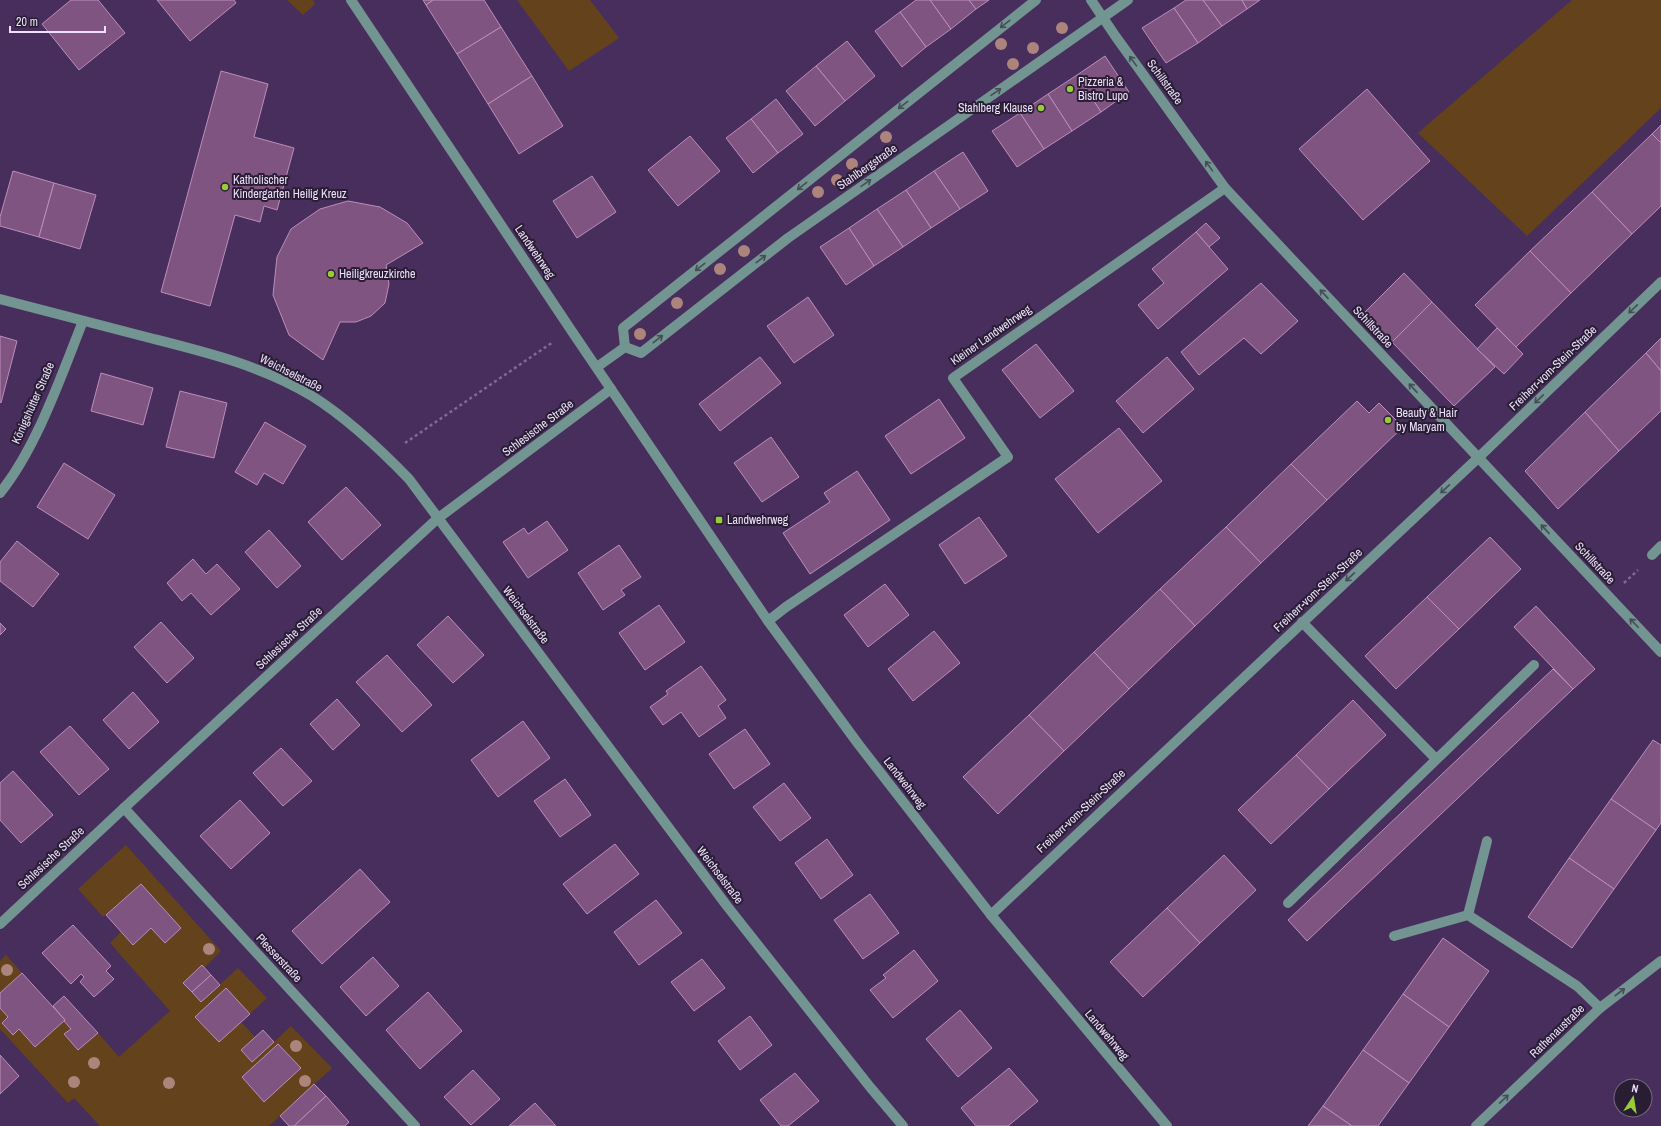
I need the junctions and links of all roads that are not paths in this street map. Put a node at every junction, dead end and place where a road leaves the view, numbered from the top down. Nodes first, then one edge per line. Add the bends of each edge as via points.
1 (351, 0) edge
2 (1036, 0) edge
3 (1091, 0) edge
4 (1128, 0) edge
5 (1102, 18) junction
6 (1225, 188) junction
7 (1661, 282) edge
8 (0, 299) edge
9 (83, 321) junction
10 (625, 347) junction
11 (597, 368) junction
12 (611, 389) junction
13 (1478, 458) junction
14 (0, 492) edge
15 (438, 519) junction
16 (1661, 546) edge
17 (1652, 555) road end
18 (768, 621) junction
19 (1302, 622) junction
20 (1661, 652) edge
21 (1534, 665) dead end
22 (1436, 759) junction
23 (124, 808) junction
24 (1487, 842) dead end
25 (1288, 903) dead end
26 (990, 915) junction
27 (1468, 916) junction
28 (0, 924) edge
29 (1394, 936) dead end
30 (1661, 961) edge
31 (1600, 1008) junction
32 (415, 1126) edge
33 (903, 1126) edge
34 (1166, 1126) edge
35 (1476, 1126) edge

1 - 11 street, Landwehrweg
2 -> 10 street, Stahlbergstraße via 623,328
3 - 5 street, Schillstraße
4 - 5 street, Stahlbergstraße
6 -> 5 street, Schillstraße
10 -> 5 street, Stahlbergstraße via 641,353 788,238
13 -> 6 street, Schillstraße
6 - 18 street, Kleiner Landwehrweg via 953,378 1008,457
7 -> 13 street, Freiherr-vom-Stein-Straße
8 - 9 street, Weichselstraße
9 - 14 street, Königshütter Straße via 38,430 11,479
9 - 15 street, Weichselstraße via 217,356 268,374 312,396 386,455
10 - 11 street
11 - 12 street, Landwehrweg
12 - 15 street, Schlesische Straße
12 - 18 street, Landwehrweg
13 -> 19 street, Freiherr-vom-Stein-Straße
20 -> 13 street, Schillstraße
15 - 23 street, Schlesische Straße
15 - 33 street, Weichselstraße via 727,906
16 - 17 street
18 - 26 street, Landwehrweg via 859,745
19 - 22 street
19 - 26 street, Freiherr-vom-Stein-Straße
21 - 22 street
22 - 25 street
23 - 28 street, Schlesische Straße
23 - 32 street, Plesserstraße
24 - 27 street
26 - 34 street, Landwehrweg
27 - 29 street
27 - 31 street via 1577,986
31 -> 30 street, Rathenaustraße
35 -> 31 street, Rathenaustraße

